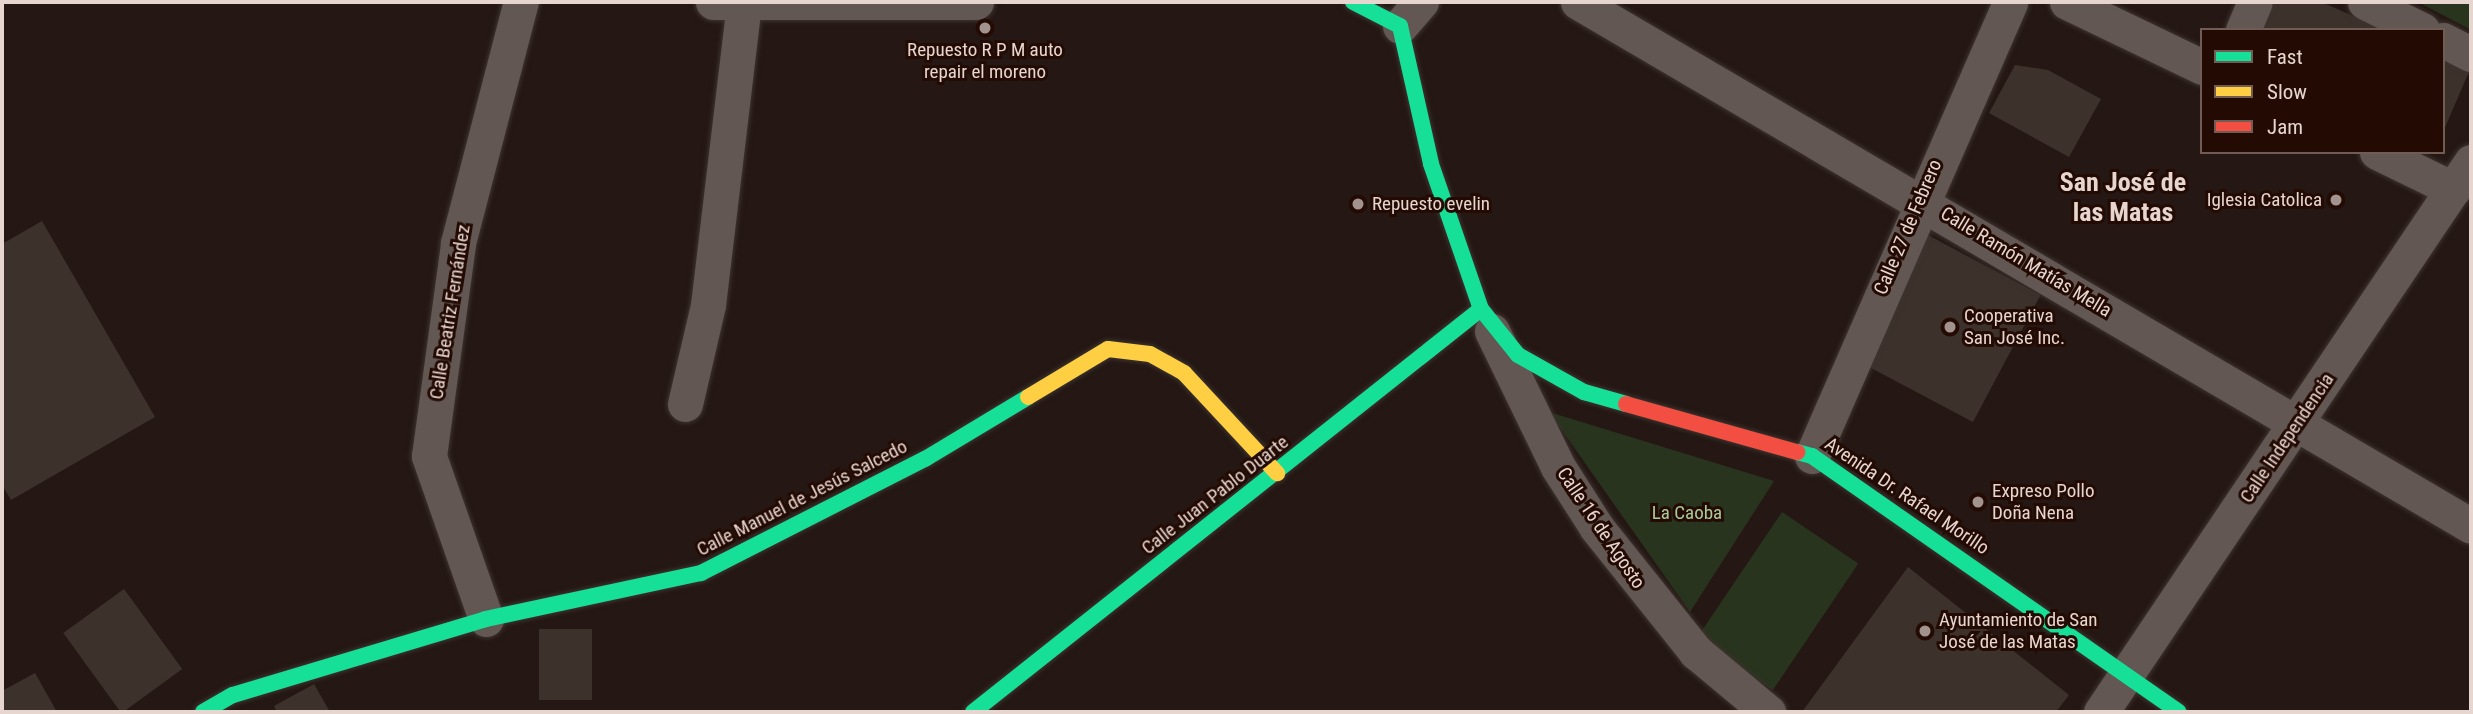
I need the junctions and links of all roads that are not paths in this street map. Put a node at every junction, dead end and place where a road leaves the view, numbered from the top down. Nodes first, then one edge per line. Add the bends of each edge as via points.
1 (521, 2) edge
2 (976, 2) edge
3 (1353, 2) edge
4 (1578, 2) edge
5 (2010, 2) edge
6 (2067, 2) edge
7 (2255, 2) edge
8 (2365, 2) edge
9 (728, 3) edge
10 (1411, 14) edge
11 (2244, 28) edge
12 (2417, 28) edge
13 (2445, 41) edge
14 (2471, 54) edge
15 (2200, 67) edge
16 (2383, 154) edge
17 (2462, 176) edge
18 (1919, 199) junction
19 (1481, 309) junction
20 (685, 404) dead end
21 (2297, 423) junction
22 (1812, 456) junction
23 (1277, 473) junction
24 (2471, 526) edge
25 (486, 619) junction
26 (2128, 673) junction
27 (203, 712) edge
28 (973, 712) edge
29 (1768, 712) edge
30 (2102, 712) edge
31 (2179, 712) edge

1 - 25 street, Calle Beatriz Fernández via 458,243 429,456
2 - 9 street
3 - 10 street
4 - 18 street, Calle Ramón Matías Mella
5 - 18 street, Calle 27 de Febrero
6 - 15 street
7 - 11 street
8 - 12 street
9 - 20 street via 708,305
10 - 19 street, Avenida Dr. Rafael Morillo via 1431,163
13 - 14 street
16 - 17 street
17 - 21 street, Calle Independencia
18 - 21 street, Calle Ramón Matías Mella
18 - 22 street, Calle 27 de Febrero
19 - 22 street, Avenida Dr. Rafael Morillo via 1518,355 1547,376
19 - 23 street, Calle Juan Pablo Duarte
19 - 29 street, Calle 16 de Agosto via 1558,467 1597,528 1696,652
21 - 24 street, Calle Ramón Matías Mella
21 - 26 street, Calle Independencia
22 - 26 street, Avenida Dr. Rafael Morillo
23 - 25 street, Calle Manuel de Jesús Salcedo via 1184,373 1150,354 1108,349 925,459 701,573
23 - 28 street, Calle Juan Pablo Duarte
25 - 27 street, Calle Manuel de Jesús Salcedo via 233,695
26 - 30 street, Calle Independencia
26 - 31 street, Avenida Dr. Rafael Morillo

